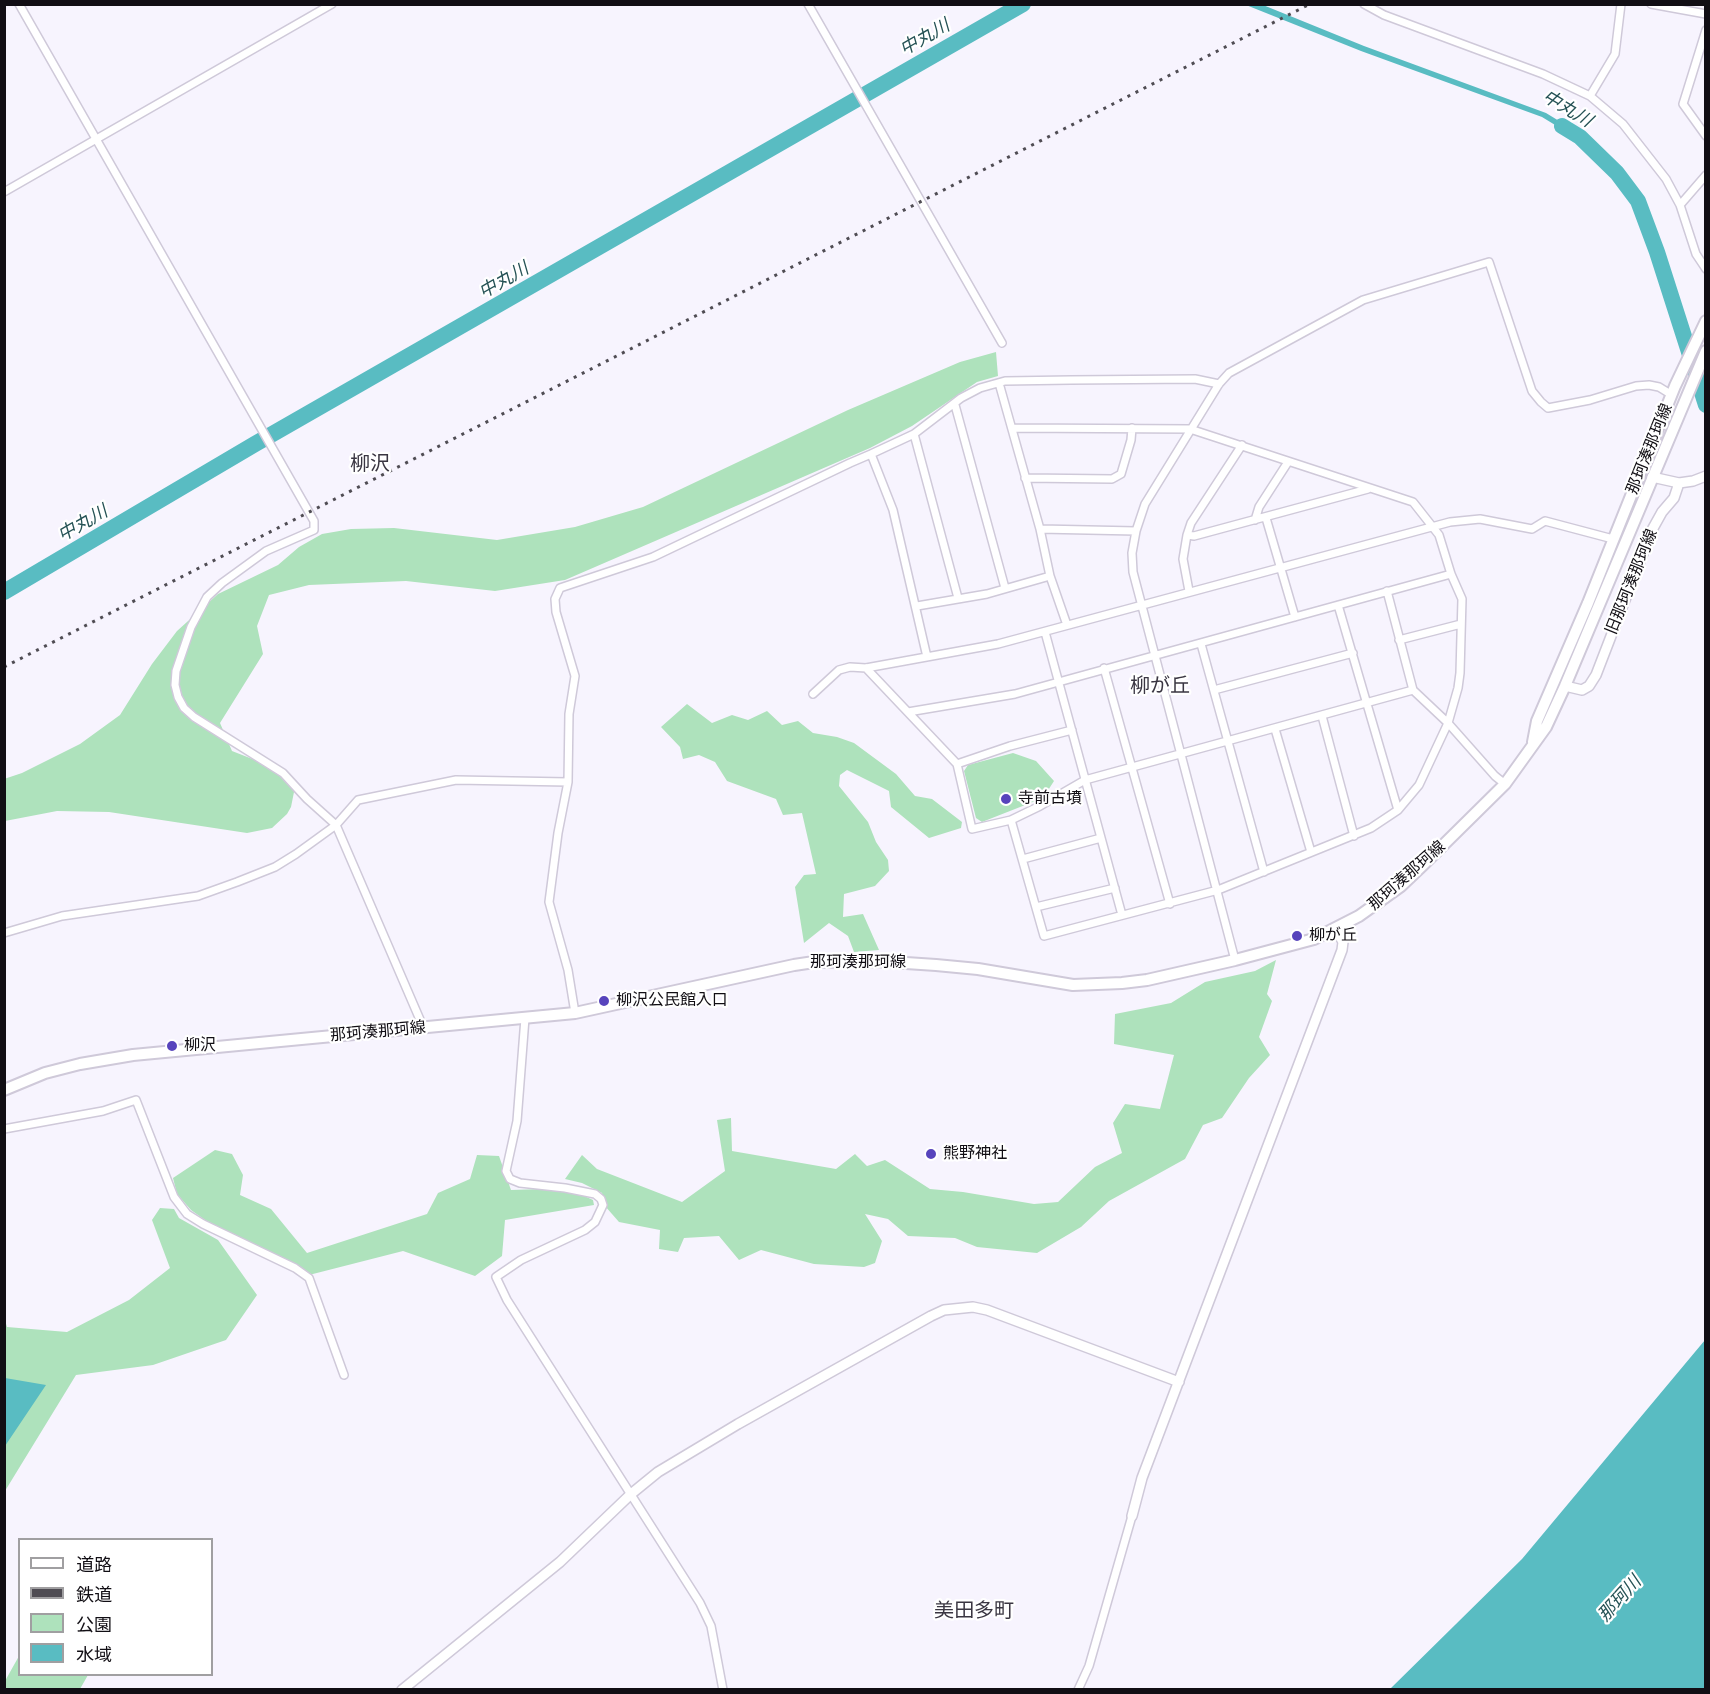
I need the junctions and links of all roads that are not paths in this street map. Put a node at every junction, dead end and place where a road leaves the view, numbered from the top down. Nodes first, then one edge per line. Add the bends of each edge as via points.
1 (20, 4) edge
2 (332, 4) edge
3 (808, 4) edge
4 (1364, 4) edge
5 (1621, 4) edge
6 (1652, 4) edge
7 (1706, 14) edge
8 (1706, 30) edge
9 (1590, 96) junction
10 (1706, 136) edge
11 (97, 139) junction
12 (1706, 175) edge
13 (4, 192) edge
14 (1680, 205) junction
15 (1706, 269) edge
16 (1704, 324) edge
17 (1002, 343) dead end
18 (1706, 351) edge
19 (999, 383) junction
20 (1219, 384) junction
21 (1673, 390) junction
22 (955, 405) junction
23 (1012, 428) junction
24 (1132, 428) junction
25 (1191, 429) junction
26 (914, 434) junction
27 (1242, 445) junction
28 (871, 454) junction
29 (1288, 462) junction
30 (1652, 477) junction
31 (1704, 477) edge
32 (1025, 478) junction
33 (1679, 483) junction
34 (1368, 489) junction
35 (1266, 518) junction
36 (1256, 520) junction
37 (1432, 525) junction
38 (1040, 529) junction
39 (1136, 531) junction
40 (1186, 535) junction
41 (1613, 539) junction
42 (1280, 567) junction
43 (1451, 574) junction
44 (1050, 576) junction
45 (1005, 588) junction
46 (1189, 591) junction
47 (1386, 591) junction
48 (958, 598) junction
49 (1140, 605) junction
50 (1338, 605) junction
51 (917, 606) junction
52 (1295, 617) junction
53 (1461, 624) junction
54 (1066, 625) junction
55 (1045, 632) junction
56 (1399, 640) junction
57 (1201, 644) junction
58 (1353, 653) junction
59 (1154, 656) junction
60 (927, 657) junction
61 (866, 668) junction
62 (1104, 668) junction
63 (1058, 680) junction
64 (1565, 686) junction
65 (1214, 690) junction
66 (1413, 690) junction
67 (813, 694) dead end
68 (1368, 703) junction
69 (908, 712) junction
70 (1322, 716) junction
71 (1448, 723) junction
72 (1275, 729) junction
73 (1071, 730) junction
74 (1227, 741) junction
75 (1532, 745) junction
76 (1182, 754) junction
77 (957, 764) junction
78 (1131, 767) junction
79 (1085, 780) junction
80 (568, 782) junction
81 (1505, 784) junction
82 (1398, 810) junction
83 (1011, 820) junction
84 (336, 825) junction
85 (1354, 836) junction
86 (1101, 838) junction
87 (1311, 852) junction
88 (1023, 859) junction
89 (1264, 872) junction
90 (1115, 888) junction
91 (1218, 891) junction
92 (1170, 904) junction
93 (1036, 907) junction
94 (1122, 915) junction
95 (1336, 929) junction
96 (4, 933) edge
97 (1235, 960) junction
98 (575, 1013) junction
99 (525, 1018) junction
100 (424, 1029) junction
101 (4, 1090) edge
102 (4, 1129) edge
103 (344, 1375) dead end
104 (1179, 1382) junction
105 (631, 1494) junction
106 (1132, 1516) joint
107 (402, 1689) edge
108 (723, 1689) edge
109 (1078, 1689) edge

1 - 11 street
2 - 11 street
3 - 17 street
4 - 9 street
5 - 9 street via 1615,54
6 - 7 street
8 - 10 street via 1683,104
9 - 14 street via 1623,124 1666,179
11 - 13 street
11 - 84 street via 314,521 314,530 266,551 207,597 190,627 176,671 178,697 195,717 283,773
12 - 14 street
14 - 15 street via 1696,254
16 - 21 main road, 那珂湊那珂線
18 - 30 main road, 那珂湊那珂線
19 - 20 street via 1195,379
19 - 22 street via 980,388
19 - 23 street
20 - 21 street via 1235,369 1363,300 1489,262 1532,391 1548,408 1636,386
20 - 25 street
21 - 41 main road, 那珂湊那珂線
22 - 26 street
22 - 45 street
23 - 24 street
23 - 32 street
24 - 25 street
24 - 32 street via 1121,474 1112,479
25 - 27 street
25 - 39 street via 1144,504
26 - 28 street
26 - 48 street
27 - 29 street
27 - 40 street
28 - 51 street via 893,510
28 - 80 street via 653,557 561,588 555,599 556,612 575,676 568,722
29 - 34 street
29 - 36 street via 1259,507
30 - 33 street
30 - 64 main road, 那珂湊那珂線
31 - 33 street
32 - 38 street
33 - 64 street, 旧那珂湊那珂線 via 1674,498 1652,530 1596,675 1582,690
34 - 35 street
34 - 37 street via 1413,502
35 - 36 street
35 - 42 street
36 - 40 street
37 - 41 street via 1480,519 1532,529 1545,521
37 - 42 street
37 - 43 street
38 - 39 street
38 - 44 street
39 - 49 street via 1133,572
40 - 46 street via 1183,559
41 - 75 main road, 那珂湊那珂線 via 1537,721
42 - 46 street
42 - 52 street
43 - 47 street
43 - 53 street via 1462,599
44 - 45 street
44 - 54 street
45 - 48 street
46 - 49 street
47 - 50 street
47 - 56 street
48 - 51 street
49 - 54 street
49 - 59 street
50 - 52 street
50 - 58 street
51 - 60 street
52 - 57 street
53 - 56 street
53 - 71 street via 1458,688
54 - 55 street
55 - 60 street
55 - 63 street
56 - 66 street
57 - 59 street
57 - 65 street
58 - 65 street
58 - 68 street
59 - 62 street
59 - 76 street
60 - 61 street
61 - 67 street via 839,670
61 - 69 street
62 - 63 street
62 - 78 street
63 - 69 street via 1015,694
63 - 73 street
64 - 75 main road, 那珂湊那珂線 via 1546,727
65 - 74 street
66 - 68 street
66 - 71 street
68 - 70 street
68 - 82 street
69 - 77 street
70 - 72 street
70 - 85 street
71 - 81 street
71 - 82 street via 1419,785
72 - 74 street
72 - 87 street
73 - 77 street
73 - 79 street
74 - 76 street
74 - 89 street
75 - 81 main road, 那珂湊那珂線
76 - 78 street
76 - 91 street
77 - 83 street via 972,829
78 - 79 street
78 - 92 street
79 - 83 street
79 - 86 street
80 - 84 street via 456,780 358,800
80 - 98 street via 549,902
81 - 95 main road, 那珂湊那珂線 via 1401,886
82 - 85 street
83 - 88 street
84 - 96 street via 275,867 198,896 62,916
84 - 100 street
85 - 87 street
86 - 88 street
86 - 90 street
87 - 89 street
88 - 93 street
89 - 91 street
90 - 93 street
90 - 94 street
91 - 92 street
91 - 97 street
92 - 94 street
93 - 94 street via 1044,936
95 - 97 main road, 那珂湊那珂線 via 1291,946
95 - 104 street via 1343,942 1342,950
97 - 98 main road, 那珂湊那珂線 via 1147,980 1073,985 936,964 814,962
98 - 99 main road, 那珂湊那珂線
99 - 100 main road, 那珂湊那珂線
99 - 105 street via 519,1112 506,1171 510,1179 520,1183 595,1194 603,1205 595,1222 585,1230 521,1260 496,1277
100 - 101 main road, 那珂湊那珂線 via 133,1055 45,1073
102 - 103 street via 103,1111 136,1100 174,1197 187,1214 309,1278
104 - 105 street via 987,1310 957,1307 931,1316 738,1424
104 - 106 street
105 - 107 street via 560,1562
105 - 108 street via 711,1626
106 - 109 street via 1089,1666

